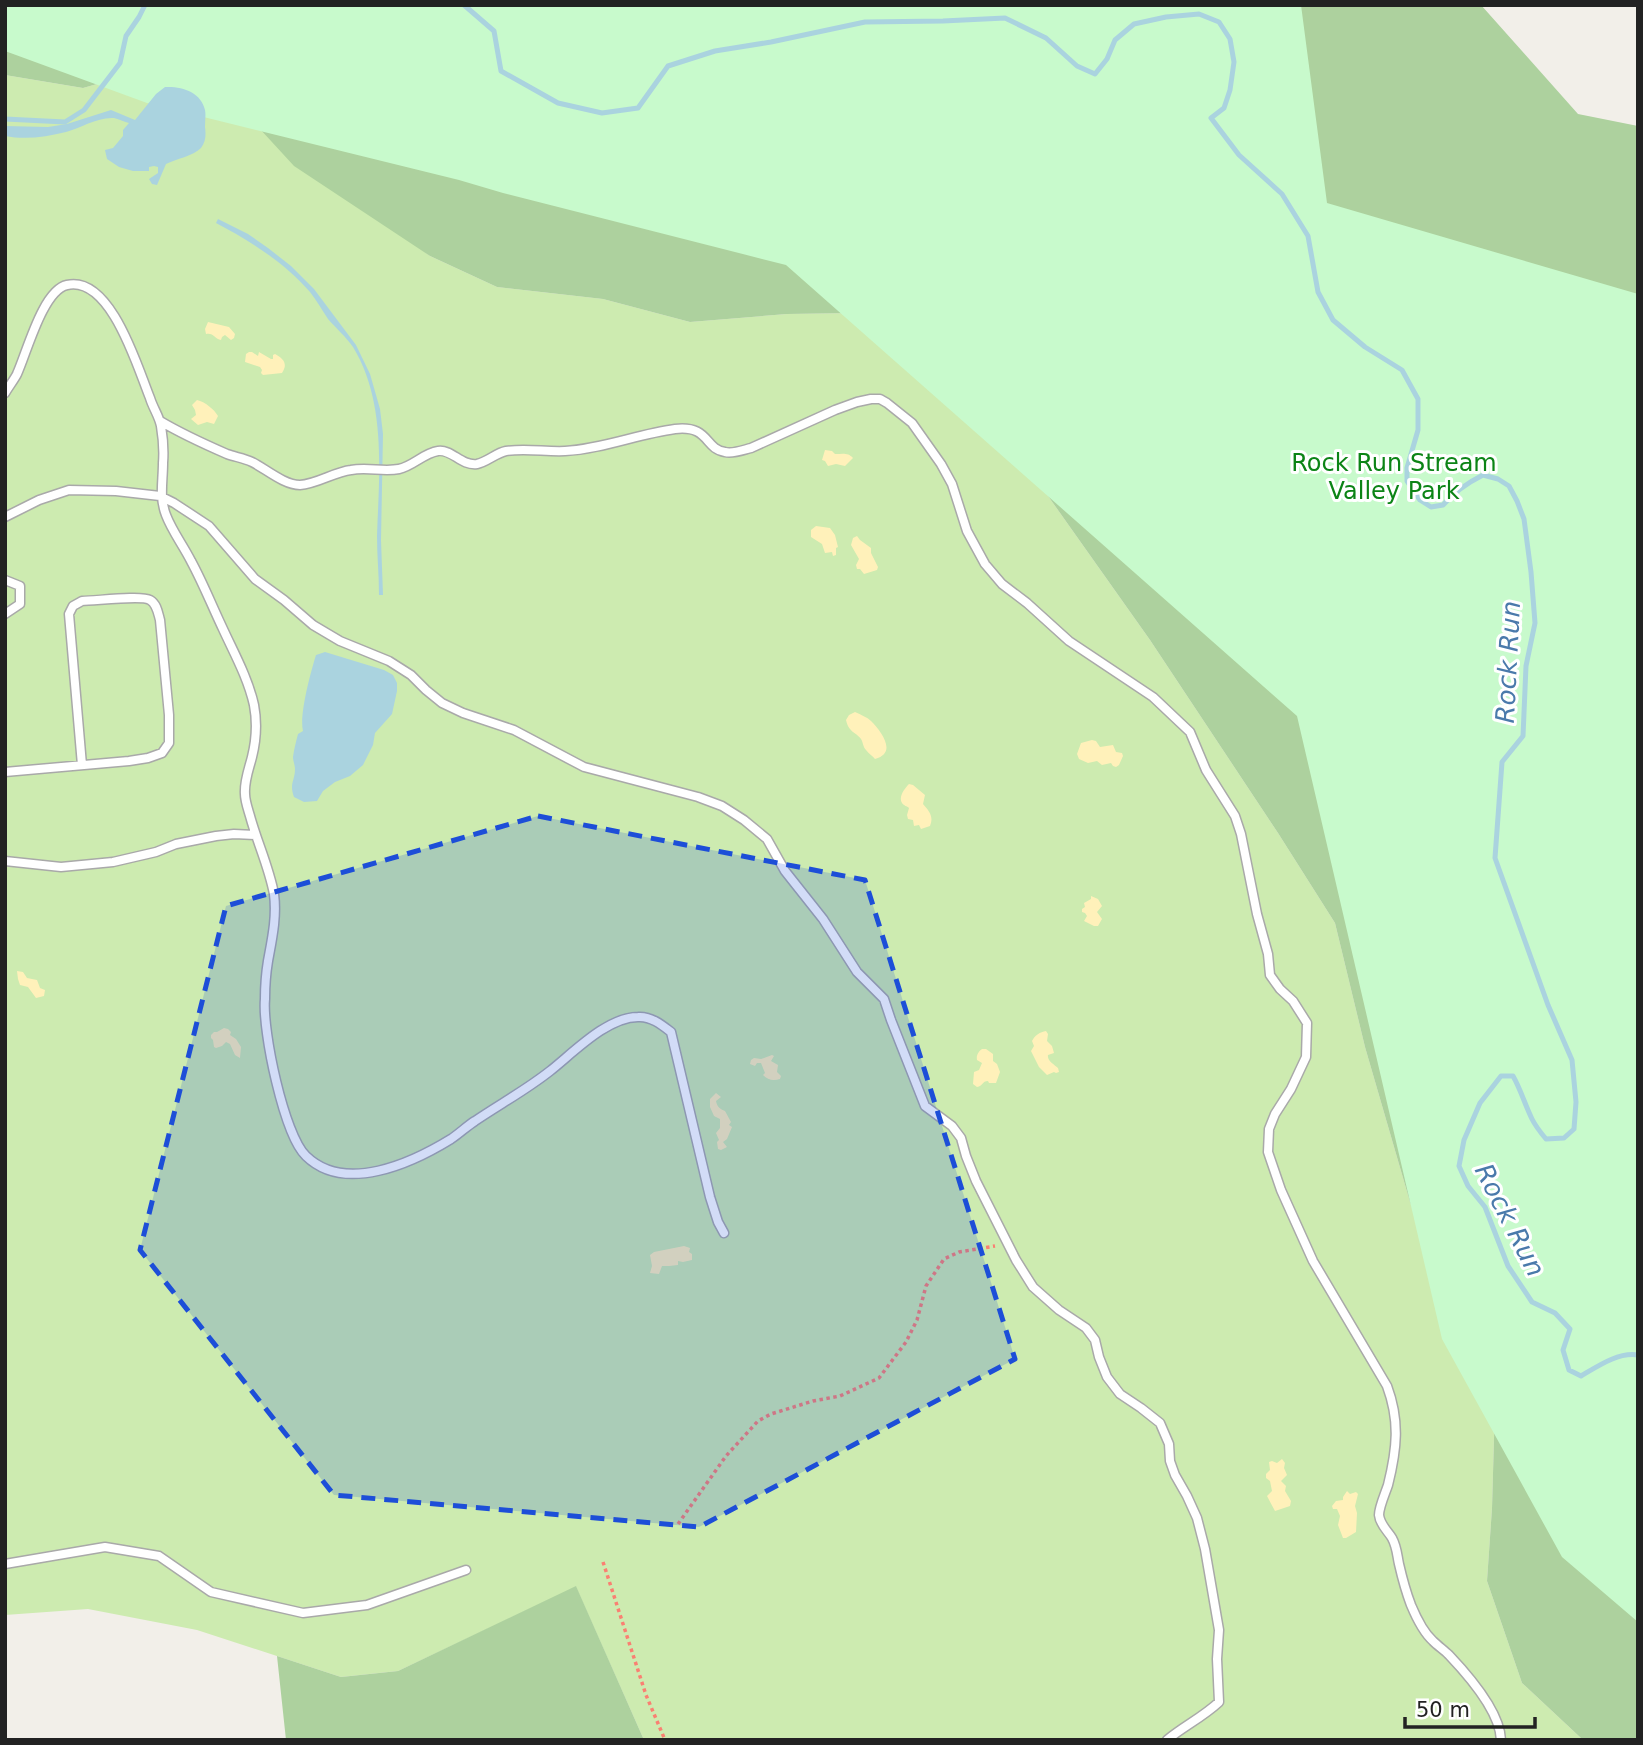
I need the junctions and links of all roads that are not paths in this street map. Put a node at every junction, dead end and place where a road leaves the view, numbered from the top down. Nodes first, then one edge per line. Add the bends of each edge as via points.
1 (5, 393) edge
2 (160, 421) junction
3 (160, 496) junction
4 (5, 517) edge
5 (5, 580) edge
6 (5, 614) edge
7 (82, 765) junction
8 (5, 772) edge
9 (255, 835) junction
10 (5, 861) edge
11 (724, 1233) dead end
12 (5, 1564) edge
13 (466, 1570) dead end
14 (1167, 1740) edge
15 (1501, 1740) edge

1 - 2 lane via 48,300 69,284 87,287 120,325
2 - 3 lane via 164,461
2 - 15 lane via 299,485 352,469 399,469 435,451 477,464 503,452 590,448 677,429 693,429 717,449 738,452 871,399 880,399 912,423 952,484 967,531 985,564 1069,641 1153,697 1190,732 1206,770 1236,816 1270,975 1307,1023 1306,1057 1272,1122 1268,1152 1313,1261 1387,1385 1394,1405 1393,1462 1379,1513 1397,1549 1406,1592 1420,1624 1486,1700
3 - 4 lane via 69,490
3 - 9 lane via 172,530 246,678 255,708 245,796
3 - 14 lane via 209,526 255,579 313,625 389,661 442,703 514,730 584,767 722,806 767,839 857,972 884,999 925,1105 961,1138 976,1181 1033,1287 1086,1328 1095,1340 1107,1377 1120,1394 1160,1423 1175,1475 1197,1518 1219,1630 1219,1702
5 - 6 lane via 20,586 20,604
7 - 7 lane via 148,758 162,753 169,743 160,620 153,601 82,601 69,614
7 - 8 lane
9 - 10 lane via 216,836 102,864 61,867
9 - 11 lane via 274,897 275,927 264,1004 270,1051 288,1124 303,1154 326,1171 361,1174 423,1155 530,1086 617,1021 640,1016 671,1032 710,1197
12 - 13 lane via 105,1547 159,1556 211,1592 303,1613 367,1605

